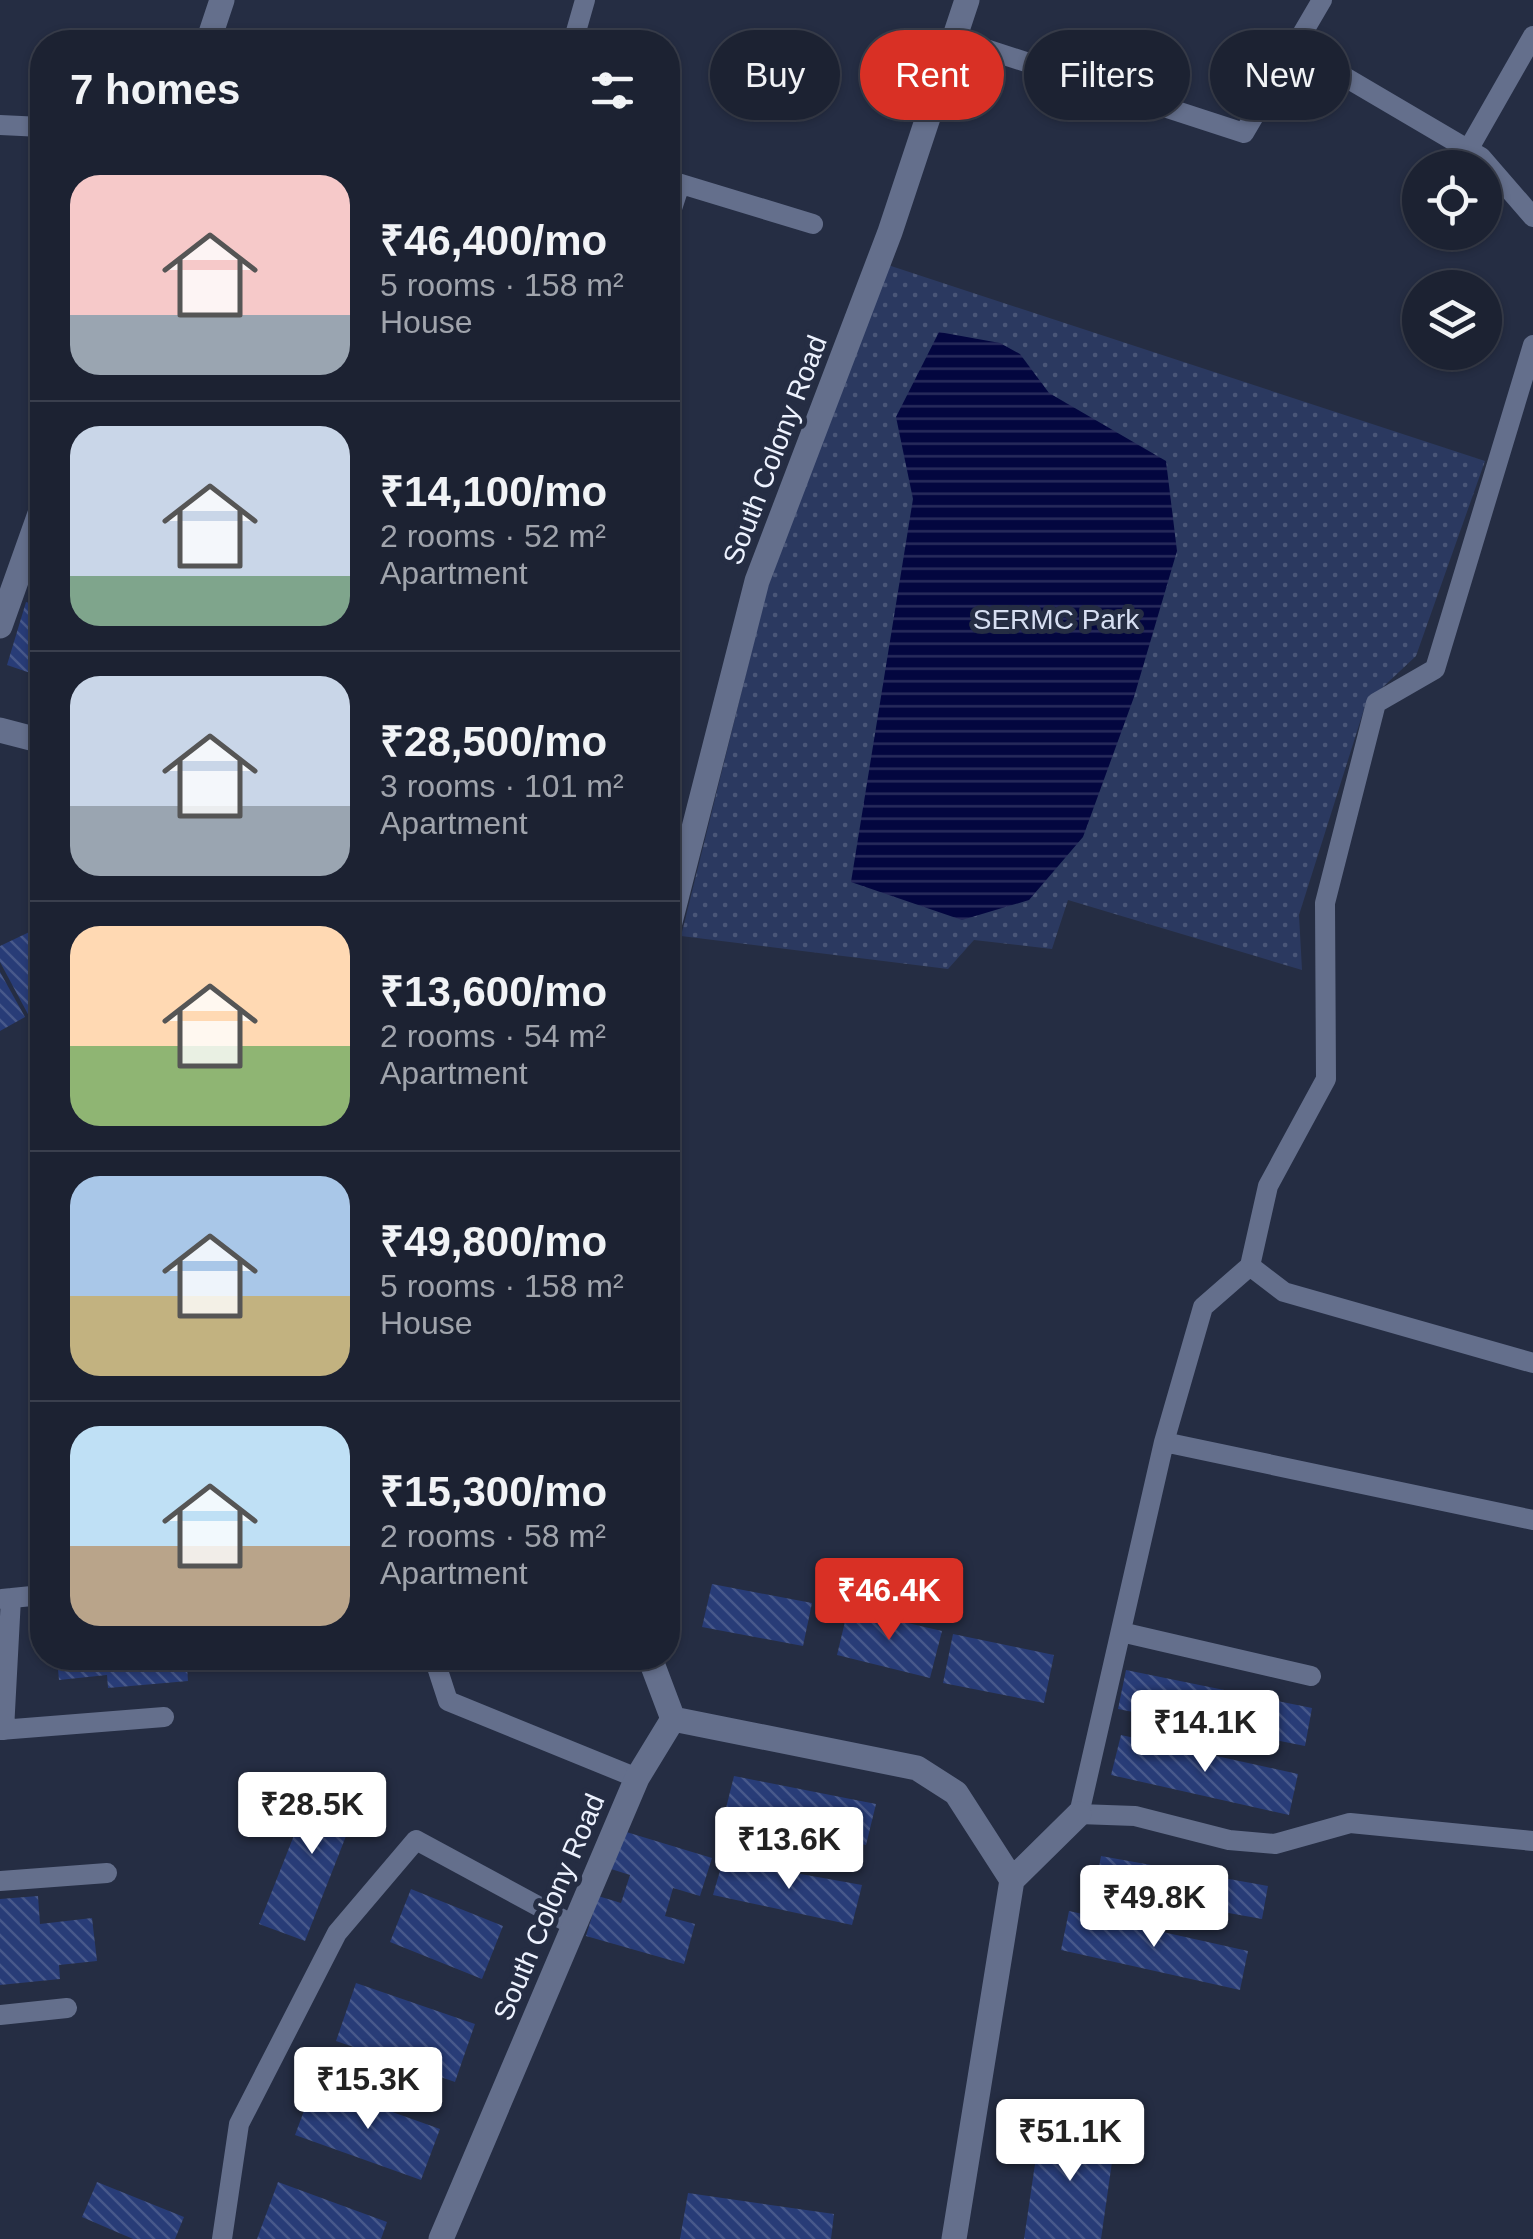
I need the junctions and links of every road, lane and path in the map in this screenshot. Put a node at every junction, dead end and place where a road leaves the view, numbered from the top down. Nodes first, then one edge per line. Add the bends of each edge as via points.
1 (222, 0) edge
2 (585, 0) edge
3 (967, 0) edge
4 (1322, 0) edge
5 (212, 30) edge
6 (576, 30) edge
7 (957, 30) edge
8 (1304, 30) edge
9 (1533, 36) edge
10 (1004, 55) edge
11 (1350, 80) edge
12 (927, 120) edge
13 (1251, 120) edge
14 (0, 125) edge
15 (30, 126) edge
16 (1468, 150) joint
17 (1502, 181) edge
18 (680, 184) edge
19 (1533, 216) edge
20 (814, 224) dead end
21 (1533, 345) edge
22 (30, 542) edge
23 (0, 626) edge
24 (0, 730) edge
25 (30, 738) edge
26 (680, 883) edge
27 (1250, 1266) junction
28 (1533, 1363) edge
29 (1164, 1442) junction
30 (1533, 1520) edge
31 (6, 1599) edge
32 (1121, 1632) junction
33 (438, 1670) edge
34 (655, 1670) edge
35 (1311, 1676) dead end
36 (164, 1717) dead end
37 (673, 1719) junction
38 (2, 1730) edge
39 (638, 1778) junction
40 (1079, 1814) junction
41 (1533, 1841) edge
42 (107, 1873) dead end
43 (0, 1880) edge
44 (1012, 1880) junction
45 (573, 1926) junction
46 (66, 2008) dead end
47 (0, 2015) edge
48 (222, 2239) edge
49 (441, 2239) edge
50 (954, 2239) edge

1 - 5 street
2 - 6 lane
3 - 7 street, South Colony Road
4 - 8 lane
9 - 16 lane
10 - 13 lane via 1244,132
11 - 16 lane
12 - 26 street, South Colony Road via 757,581
14 - 15 lane
17 - 19 lane
18 - 20 lane
21 - 27 lane via 1435,669 1376,704 1324,903 1326,1079 1268,1186
22 - 23 street
24 - 25 street
27 - 28 lane via 1284,1292
27 - 29 lane via 1203,1307
29 - 30 lane
29 - 32 lane
31 - 38 lane
32 - 35 lane
32 - 40 lane
33 - 39 lane via 448,1701
34 - 37 street
36 - 38 lane
37 - 39 street, South Colony Road
37 - 44 street via 917,1768 956,1793
39 - 45 street, South Colony Road
40 - 41 lane via 1135,1816 1229,1840 1275,1844 1350,1824
40 - 44 street
42 - 43 lane
44 - 50 street
45 - 48 lane via 416,1840 337,1932 239,2124
45 - 49 street, South Colony Road
46 - 47 lane

